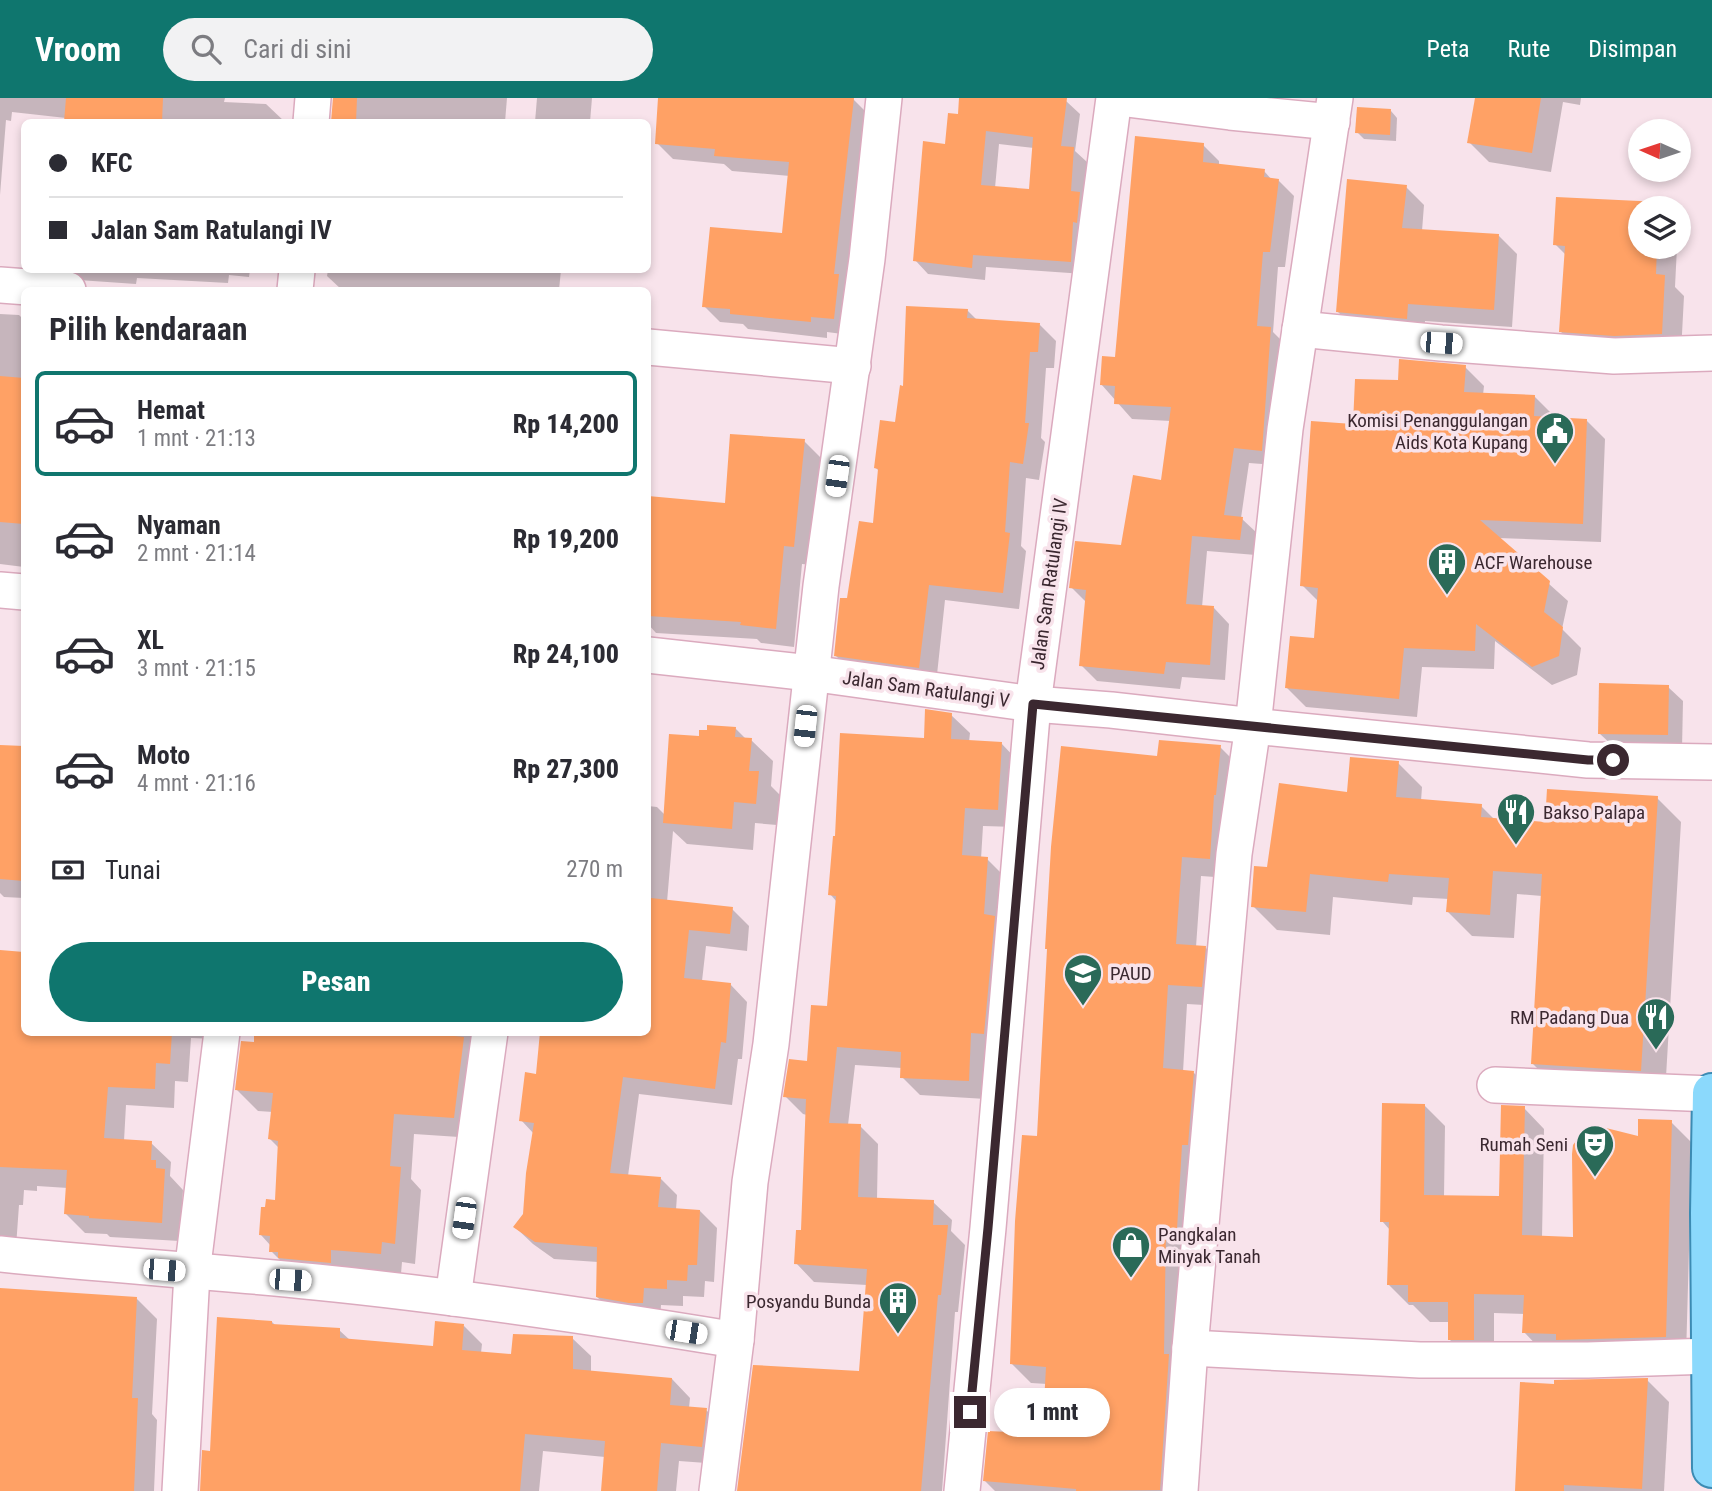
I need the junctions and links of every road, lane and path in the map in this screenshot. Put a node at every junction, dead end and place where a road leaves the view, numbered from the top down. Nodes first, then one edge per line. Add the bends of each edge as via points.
1 (313, 98) edge
2 (884, 98) edge
3 (1114, 98) edge
4 (1119, 98) edge
5 (1334, 110) edge
6 (311, 119) edge
7 (0, 285) edge
8 (27, 287) edge
9 (1300, 329) junction
10 (651, 346) edge
11 (1712, 353) edge
12 (853, 366) junction
13 (0, 590) edge
14 (21, 592) edge
15 (651, 655) edge
16 (810, 673) junction
17 (1033, 704) junction
18 (1253, 726) junction
19 (1712, 762) edge
20 (222, 1036) edge
21 (488, 1036) edge
22 (1495, 1085) dead end
23 (1712, 1093) edge
24 (0, 1254) edge
25 (192, 1273) junction
26 (453, 1298) junction
27 (736, 1340) junction
28 (1190, 1348) junction
29 (1711, 1377) edge
30 (1712, 1468) edge
31 (180, 1491) edge
32 (717, 1491) edge
33 (962, 1491) edge
34 (1180, 1491) edge

1 - 6 street
2 - 12 street
3 - 17 street, Jalan Sam Ratulangi IV
4 - 5 street via 1230,112
5 - 9 street
7 - 8 street
9 - 11 street via 1614,356
9 - 18 street
10 - 12 street
12 - 16 street
13 - 14 street
15 - 16 street, Jalan Sam Ratulangi V
16 - 17 street, Jalan Sam Ratulangi V
16 - 27 street via 771,1044 750,1182
17 - 18 street, Jalan Sam Ratulangi V
17 - 33 street, Jalan Sam Ratulangi IV
18 - 19 street, Jalan Sam Ratulangi V via 1588,760
18 - 28 street via 1234,854
20 - 25 street
21 - 26 street
22 - 23 street
23 - 29 main road
24 - 25 street
25 - 26 street
25 - 31 street
26 - 27 street
27 - 32 street
28 - 29 street via 1420,1360 1588,1360
28 - 34 street
29 - 30 main road

